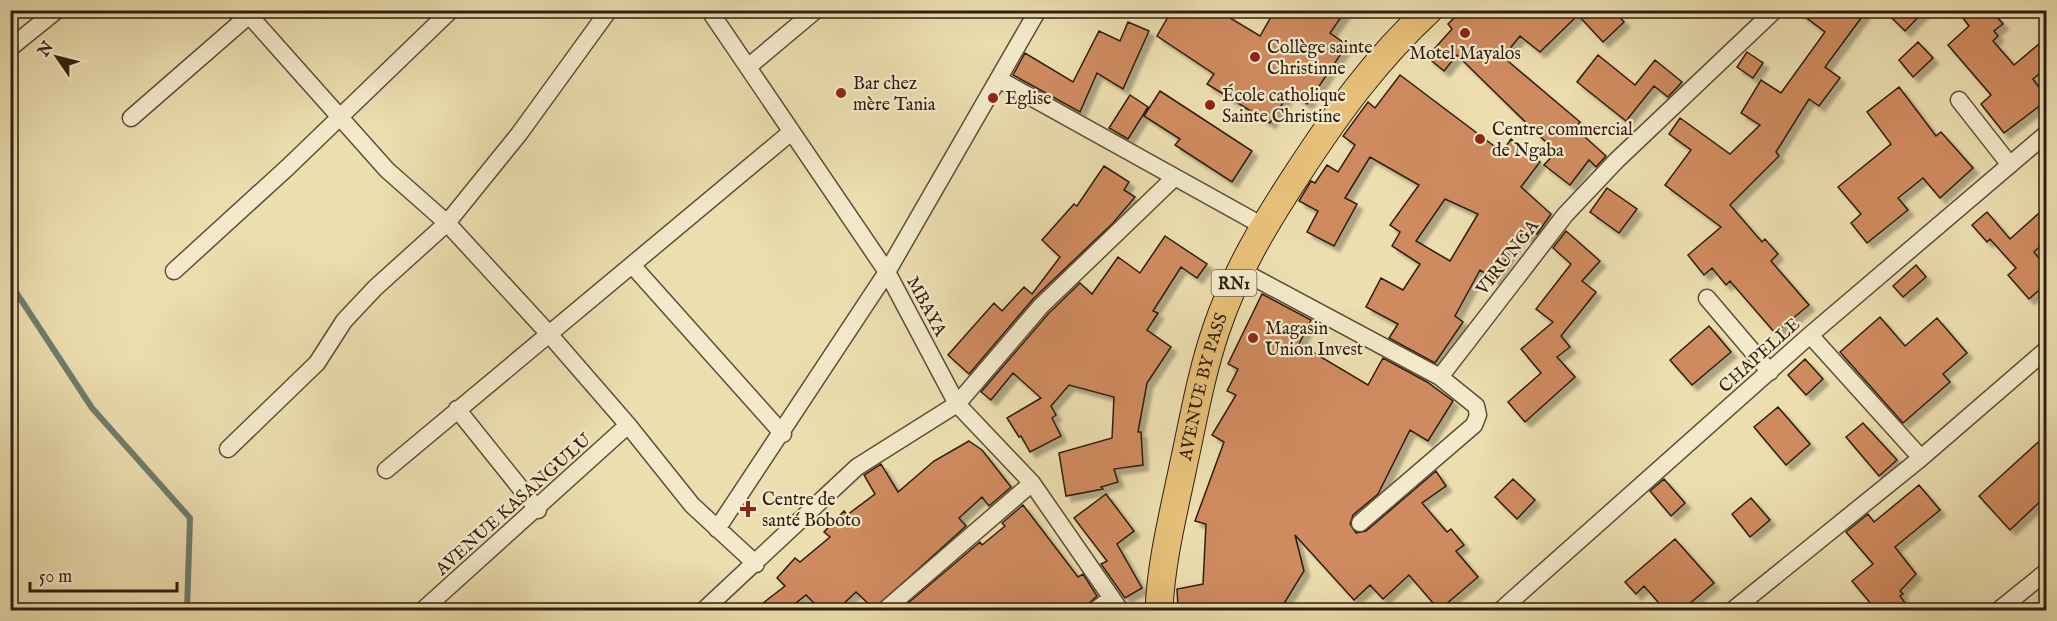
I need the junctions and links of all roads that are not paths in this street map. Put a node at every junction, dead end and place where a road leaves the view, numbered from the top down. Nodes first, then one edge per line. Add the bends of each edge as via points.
1 (57, 10) edge
2 (451, 10) edge
3 (609, 10) edge
4 (709, 10) edge
5 (816, 10) edge
6 (1038, 10) edge
7 (1429, 10) edge
8 (1775, 10) edge
9 (252, 13) edge
10 (10, 48) edge
11 (748, 67) junction
12 (1000, 80) junction
13 (1959, 100) dead end
14 (131, 117) dead end
15 (339, 117) junction
16 (790, 133) junction
17 (2046, 134) edge
18 (2010, 165) junction
19 (1174, 178) junction
20 (447, 223) junction
21 (1263, 226) junction
22 (632, 264) junction
23 (1240, 270) junction
24 (174, 271) dead end
25 (887, 272) junction
26 (1707, 298) dead end
27 (549, 334) junction
28 (1810, 335) junction
29 (2046, 350) edge
30 (1770, 372) junction
31 (1440, 377) junction
32 (957, 404) junction
33 (456, 410) junction
34 (628, 425) junction
35 (783, 434) junction
36 (228, 448) dead end
37 (1921, 458) junction
38 (387, 470) dead end
39 (1032, 483) junction
40 (538, 510) junction
41 (1360, 523) dead end
42 (717, 529) junction
43 (756, 564) junction
44 (2046, 572) edge
45 (1116, 604) edge
46 (423, 610) edge
47 (704, 610) edge
48 (885, 610) edge
49 (1096, 610) edge
50 (1159, 610) edge
51 (1501, 610) edge
52 (1733, 610) edge
53 (1999, 610) edge

1 - 10 street
2 - 15 street
3 - 20 street via 519,134
4 - 11 street, MBAYA
5 - 11 street
6 - 12 street
7 - 21 highway, AVENUE BY PASS / RN1 via 1401,36 1341,107
8 - 31 street, VIRUNGA via 1617,160 1565,215
9 - 14 street
9 - 15 street
11 - 16 street, MBAYA
12 - 19 street
12 - 25 street
13 - 18 street
15 - 20 street via 387,170
15 - 24 street
16 - 22 street
16 - 25 street, MBAYA
17 - 18 street, CHAPELLE
18 - 28 street, CHAPELLE
19 - 21 street
19 - 32 street via 1041,306
20 - 27 street
20 - 36 street via 375,288 344,321 317,363
21 - 23 highway, AVENUE BY PASS / RN1
22 - 27 street
22 - 35 street
23 - 31 street
23 - 50 highway, AVENUE BY PASS / RN1 via 1202,379 1161,571
25 - 32 street, MBAYA
25 - 35 street
26 - 30 street
27 - 33 street
27 - 34 street
28 - 30 street, CHAPELLE
28 - 37 street
29 - 37 street
30 - 51 street, CHAPELLE
31 - 41 street via 1476,406 1474,425
32 - 39 street, MBAYA
32 - 43 street via 857,467
33 - 38 street
33 - 40 street
34 - 40 street, AVENUE KASANGULU
34 - 42 street via 676,488
35 - 42 street
37 - 52 street
39 - 45 street, MBAYA
39 - 48 street
40 - 46 street, AVENUE KASANGULU
42 - 43 street
43 - 47 street
44 - 53 street
45 - 49 street

